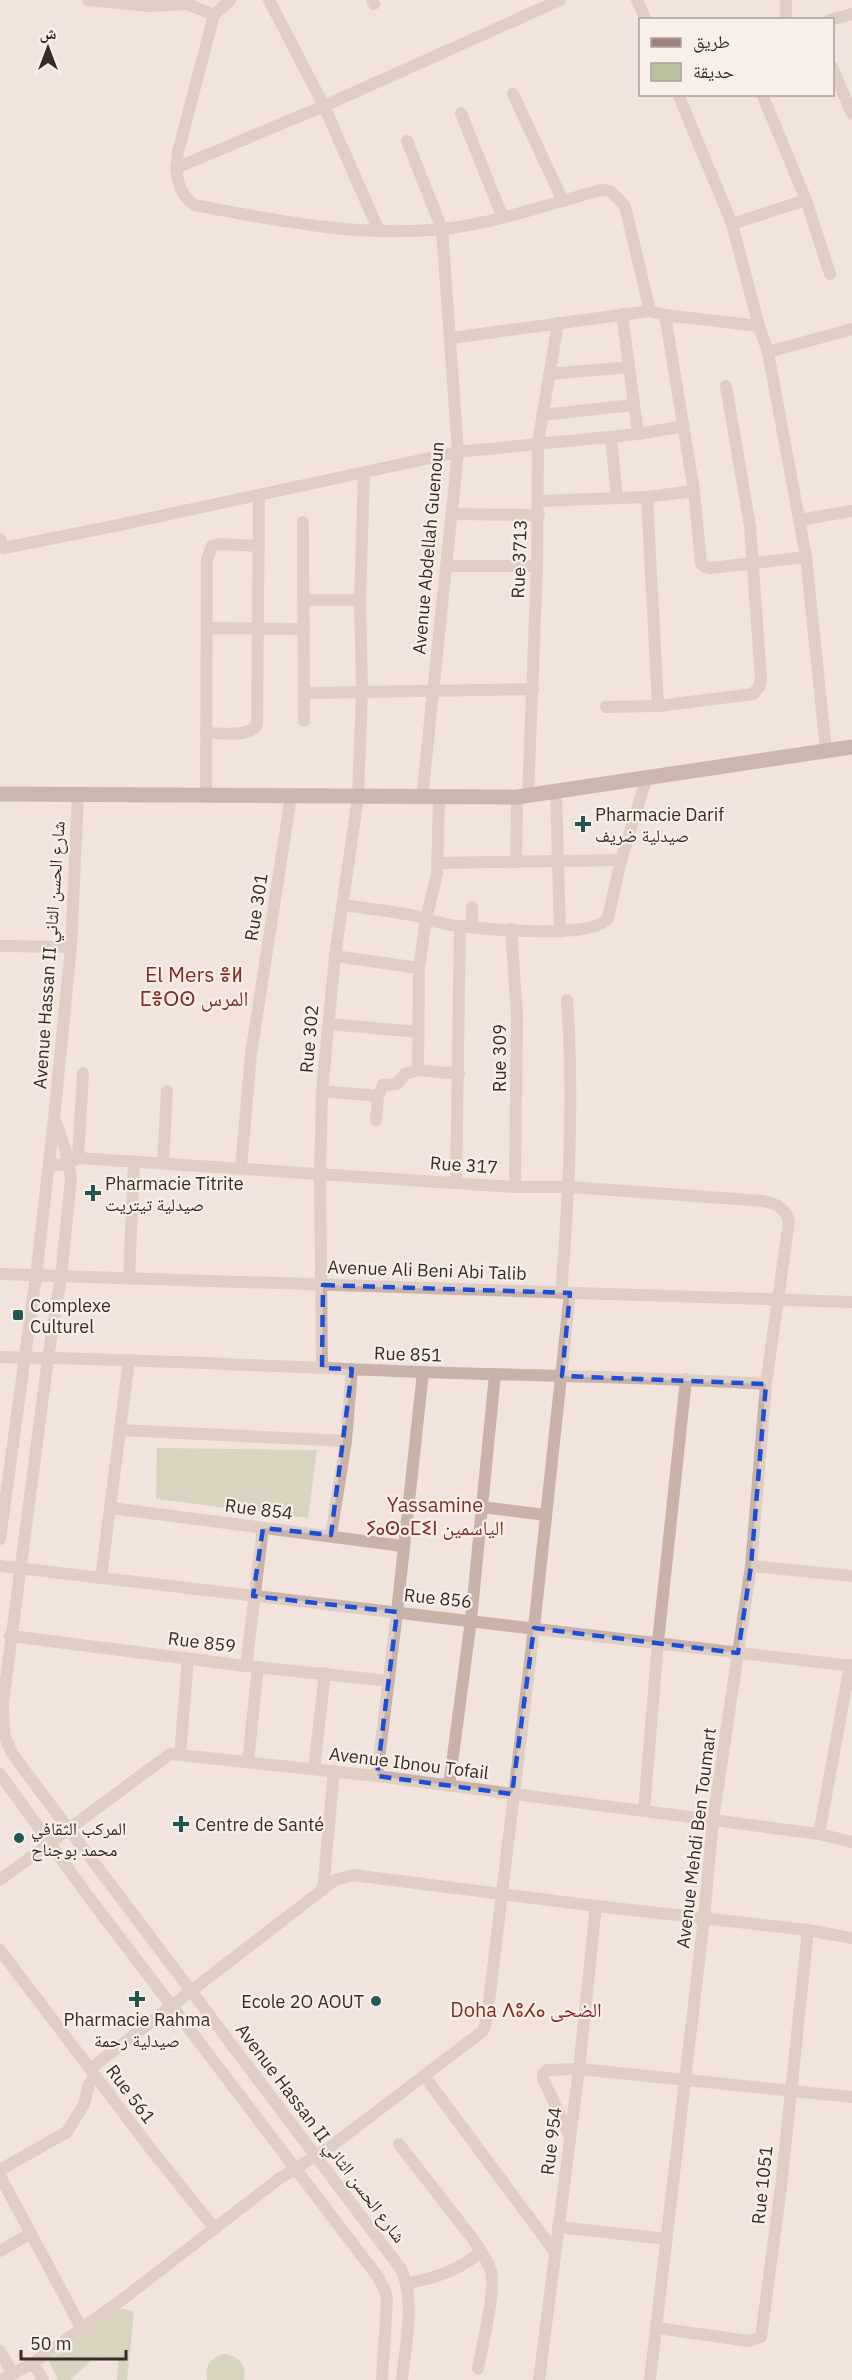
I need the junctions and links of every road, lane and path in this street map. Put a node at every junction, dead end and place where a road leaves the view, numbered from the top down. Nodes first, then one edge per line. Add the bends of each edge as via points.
1 (88, 0) edge
2 (230, 0) edge
3 (269, 0) edge
4 (560, 0) edge
5 (637, 0) edge
6 (786, 0) edge
7 (186, 2) edge
8 (852, 14) edge
9 (214, 15) junction
10 (645, 18) edge
11 (786, 18) edge
12 (834, 19) edge
13 (834, 72) edge
14 (513, 94) dead end
15 (679, 96) edge
16 (763, 96) edge
17 (324, 106) junction
18 (461, 114) dead end
19 (852, 114) edge
20 (407, 141) dead end
21 (176, 168) junction
22 (806, 200) junction
23 (563, 201) junction
24 (503, 218) junction
25 (732, 224) junction
26 (442, 229) junction
27 (379, 231) junction
28 (830, 274) dead end
29 (650, 311) junction
30 (622, 314) junction
31 (665, 315) junction
32 (558, 323) junction
33 (759, 326) junction
34 (852, 329) edge
35 (451, 338) junction
36 (768, 352) junction
37 (629, 367) junction
38 (549, 374) junction
39 (726, 386) dead end
40 (633, 405) junction
41 (542, 416) junction
42 (684, 426) junction
43 (638, 434) junction
44 (611, 437) junction
45 (538, 443) junction
46 (458, 452) junction
47 (364, 473) junction
48 (694, 491) junction
49 (259, 496) junction
50 (647, 497) junction
51 (617, 498) junction
52 (539, 501) junction
53 (852, 511) edge
54 (452, 514) junction
55 (538, 515) junction
56 (799, 520) junction
57 (303, 522) dead end
58 (1, 545) edge
59 (259, 546) junction
60 (806, 557) junction
61 (754, 564) junction
62 (446, 566) junction
63 (537, 566) junction
64 (304, 600) junction
65 (360, 600) junction
66 (208, 628) junction
67 (259, 628) junction
68 (304, 629) junction
69 (533, 689) junction
70 (362, 691) junction
71 (432, 692) junction
72 (304, 693) junction
73 (658, 706) junction
74 (606, 707) dead end
75 (304, 721) dead end
76 (206, 733) junction
77 (852, 747) edge
78 (826, 750) junction
79 (647, 777) junction
80 (556, 793) junction
81 (0, 794) edge
82 (78, 794) junction
83 (206, 795) junction
84 (291, 796) junction
85 (358, 797) junction
86 (522, 797) junction
87 (422, 798) junction
88 (439, 798) junction
89 (621, 860) junction
90 (558, 861) junction
91 (516, 862) junction
92 (437, 863) junction
93 (343, 904) junction
94 (472, 907) dead end
95 (426, 920) junction
96 (466, 926) junction
97 (511, 930) junction
98 (560, 932) junction
99 (0, 946) edge
100 (71, 947) junction
101 (335, 956) junction
102 (418, 968) junction
103 (567, 1000) dead end
104 (329, 1024) junction
105 (419, 1032) junction
106 (418, 1070) junction
107 (83, 1072) dead end
108 (459, 1074) junction
109 (167, 1091) dead end
110 (322, 1091) junction
111 (378, 1096) junction
112 (54, 1119) junction
113 (376, 1120) dead end
114 (74, 1160) junction
115 (134, 1161) junction
116 (163, 1162) junction
117 (49, 1166) junction
118 (241, 1167) junction
119 (320, 1174) junction
120 (456, 1182) junction
121 (515, 1186) junction
122 (570, 1187) junction
123 (0, 1274) edge
124 (36, 1276) junction
125 (61, 1277) junction
126 (129, 1279) junction
127 (323, 1285) junction
128 (566, 1293) junction
129 (777, 1299) junction
130 (852, 1302) edge
131 (0, 1358) edge
132 (24, 1358) junction
133 (48, 1358) junction
134 (129, 1360) junction
135 (322, 1368) junction
136 (352, 1369) junction
137 (423, 1372) junction
138 (495, 1374) junction
139 (562, 1376) junction
140 (686, 1379) junction
141 (766, 1384) junction
142 (120, 1430) junction
143 (346, 1441) junction
144 (482, 1507) junction
145 (111, 1508) junction
146 (546, 1515) junction
147 (262, 1528) junction
148 (331, 1535) junction
149 (0, 1539) edge
150 (403, 1546) junction
151 (0, 1566) edge
152 (752, 1566) junction
153 (20, 1569) junction
154 (852, 1576) edge
155 (101, 1578) junction
156 (254, 1596) junction
157 (397, 1612) junction
158 (471, 1620) junction
159 (534, 1628) junction
160 (10, 1636) junction
161 (658, 1642) junction
162 (738, 1653) junction
163 (188, 1659) junction
164 (851, 1665) edge
165 (252, 1667) junction
166 (325, 1673) junction
167 (389, 1681) junction
168 (180, 1755) junction
169 (248, 1762) junction
170 (314, 1769) junction
171 (334, 1771) junction
172 (0, 1774) edge
173 (377, 1776) junction
174 (449, 1786) junction
175 (13, 1792) junction
176 (512, 1794) junction
177 (0, 1799) edge
178 (644, 1811) junction
179 (713, 1820) junction
180 (69, 1828) junction
181 (819, 1834) junction
182 (50, 1842) junction
183 (852, 1842) edge
184 (0, 1880) edge
185 (323, 1890) junction
186 (502, 1893) junction
187 (596, 1906) junction
188 (704, 1918) junction
189 (808, 1930) junction
190 (852, 1938) edge
191 (0, 1950) edge
192 (191, 1992) junction
193 (172, 2008) junction
194 (579, 2069) junction
195 (92, 2073) junction
196 (425, 2077) junction
197 (686, 2079) junction
198 (790, 2091) junction
199 (852, 2097) edge
200 (570, 2136) junction
201 (399, 2144) dead end
202 (315, 2157) junction
203 (296, 2168) junction
204 (0, 2170) edge
205 (0, 2176) edge
206 (558, 2227) junction
207 (215, 2229) junction
208 (31, 2233) junction
209 (668, 2239) junction
210 (0, 2251) edge
211 (481, 2251) junction
212 (555, 2252) junction
213 (408, 2283) junction
214 (657, 2328) junction
215 (82, 2329) junction
216 (0, 2351) edge
217 (33, 2362) junction
218 (478, 2368) dead end
219 (13, 2374) junction
220 (2, 2380) edge
221 (43, 2380) edge
222 (382, 2380) edge
223 (402, 2380) edge
224 (539, 2380) edge
225 (650, 2380) edge

1 - 7 street via 150,6
2 - 9 street
3 - 17 street
4 - 17 street
5 - 10 street
6 - 11 street
7 - 9 street
8 - 12 street
9 - 21 street
13 - 19 street
14 - 23 street
15 - 25 street
16 - 22 street
17 - 21 street
17 - 27 street
18 - 24 street
20 - 26 street, Avenue Abdellah Guenoun
21 - 27 street via 177,184 194,205 300,224
22 - 25 street
22 - 28 street
23 - 24 street
23 - 29 street via 601,190 619,197 625,206
24 - 26 street
25 - 33 street
26 - 27 street
26 - 35 street, Avenue Abdellah Guenoun
29 - 30 street
29 - 31 street
30 - 32 street
30 - 37 street
31 - 33 street
31 - 42 street
32 - 35 street
32 - 38 street, Rue 3713
33 - 36 street
34 - 36 street
35 - 46 street, Avenue Abdellah Guenoun
36 - 56 street
37 - 38 street
37 - 40 street
38 - 41 street, Rue 3713
39 - 61 street
40 - 41 street
40 - 43 street
41 - 45 street, Rue 3713
42 - 43 street
42 - 48 street
43 - 44 street
44 - 45 street
44 - 51 street
45 - 46 street
45 - 52 street, Rue 3713
46 - 47 street
46 - 54 street, Avenue Abdellah Guenoun
47 - 49 street
47 - 65 street, Rue 302
48 - 50 street
48 - 61 street via 700,563 711,568
49 - 58 street
49 - 59 street
50 - 51 street
50 - 73 street
51 - 52 street
52 - 55 street, Rue 3713
53 - 56 street
54 - 55 street
54 - 62 street, Avenue Abdellah Guenoun
55 - 63 street, Rue 3713
56 - 60 street
57 - 64 street
59 - 66 street via 212,546 207,559
59 - 67 street
60 - 61 street
60 - 78 street
61 - 73 street via 759,687 753,694
62 - 63 street
62 - 71 street, Avenue Abdellah Guenoun
63 - 69 street, Rue 3713
64 - 65 street
64 - 68 street
65 - 70 street, Rue 302
66 - 67 street
66 - 76 street
67 - 68 street
67 - 76 street via 257,724 247,732
68 - 72 street
69 - 71 street
69 - 86 street, Rue 3713
70 - 71 street
70 - 72 street
70 - 85 street, Rue 302
71 - 87 street, Avenue Abdellah Guenoun
72 - 75 street
73 - 74 street
76 - 83 street
77 - 78 street
78 - 79 street
79 - 80 street
79 - 89 street
80 - 86 street
80 - 90 street
81 - 82 street
82 - 83 street
82 - 100 street, Avenue Hassan II شارع الحسن الثاني
83 - 84 street
84 - 85 street
84 - 118 street, Rue 301 via 251,1054
85 - 87 street
85 - 93 street, Rue 302
86 - 88 street
86 - 91 street, Rue 3713
87 - 88 street
88 - 92 street
89 - 90 street
89 - 98 street via 605,923
90 - 91 street
90 - 98 street
91 - 92 street
92 - 95 street
93 - 95 street
93 - 101 street, Rue 302
94 - 96 street
95 - 96 street
95 - 102 street
96 - 97 street
96 - 108 street
97 - 98 street
97 - 121 street, Rue 309 via 517,1015
99 - 100 street
100 - 112 street, Avenue Hassan II شارع الحسن الثاني
101 - 102 street
101 - 104 street, Rue 302
102 - 105 street
103 - 122 street via 572,1113
104 - 105 street
104 - 110 street, Rue 302
105 - 106 street
106 - 108 street
106 - 111 street via 405,1074 397,1084 383,1085
107 - 114 street
108 - 120 street
109 - 116 street
110 - 111 street
110 - 119 street, Rue 302
111 - 113 street
112 - 114 street, Avenue Hassan II شارع الحسن الثاني
112 - 117 street, Avenue Hassan II شارع الحسن الثاني
114 - 115 street, Rue 317
114 - 117 street, Rue 317
114 - 125 street, Avenue Hassan II شارع الحسن الثاني
115 - 116 street, Rue 317
115 - 126 street
116 - 118 street, Rue 317
117 - 124 street, Avenue Hassan II شارع الحسن الثاني
118 - 119 street, Rue 317
119 - 120 street, Rue 317
119 - 127 street, Rue 302
120 - 121 street, Rue 317
121 - 122 street, Rue 317
122 - 128 street
122 - 129 street, Rue 317 via 774,1203 789,1221
123 - 124 street, Avenue Ali Beni Abi Talib
124 - 125 street, Avenue Ali Beni Abi Talib
124 - 132 street, Avenue Hassan II شارع الحسن الثاني
125 - 126 street, Avenue Ali Beni Abi Talib
125 - 133 street, Avenue Hassan II شارع الحسن الثاني
126 - 127 street, Avenue Ali Beni Abi Talib
127 - 128 street, Avenue Ali Beni Abi Talib
127 - 135 street, Rue 302
128 - 129 street, Avenue Ali Beni Abi Talib
128 - 139 street
129 - 130 street, Avenue Ali Beni Abi Talib
129 - 141 street, Avenue Mehdi Ben Toumart
131 - 132 street, Rue 851
132 - 133 street, Rue 851
132 - 149 street, Avenue Hassan II شارع الحسن الثاني
133 - 134 street, Rue 851
133 - 153 street, Avenue Hassan II شارع الحسن الثاني
134 - 135 street, Rue 851
134 - 142 street
135 - 136 street, Rue 851
136 - 137 street, Rue 851
136 - 143 street
137 - 138 street, Rue 851
137 - 150 street
138 - 139 street, Rue 851
138 - 144 street
139 - 140 street, Rue 851
139 - 146 street
140 - 141 street, Rue 851
140 - 161 street
141 - 152 street, Avenue Mehdi Ben Toumart
142 - 143 street
142 - 145 street
143 - 148 street
144 - 146 street
144 - 158 street
145 - 147 street, Rue 854
145 - 155 street
146 - 159 street
147 - 148 street, Rue 854
147 - 156 street
148 - 150 street, Rue 854
150 - 157 street
151 - 153 street, Rue 856
152 - 154 street
152 - 162 street, Avenue Mehdi Ben Toumart
153 - 155 street, Rue 856
153 - 160 street, Avenue Hassan II شارع الحسن الثاني
155 - 156 street, Rue 856
156 - 157 street, Rue 856
156 - 165 street
157 - 158 street, Rue 856
157 - 167 street
158 - 159 street, Rue 856
158 - 174 street
159 - 161 street, Rue 856
159 - 176 street
160 - 163 street, Rue 859
160 - 180 street, Avenue Hassan II شارع الحسن الثاني via 4,1735 12,1753
161 - 162 street, Rue 856
161 - 178 street
162 - 164 street, Rue 856
162 - 179 street, Avenue Mehdi Ben Toumart
163 - 165 street, Rue 859
163 - 168 street
164 - 181 street
165 - 166 street, Rue 859
165 - 169 street
166 - 167 street, Rue 859
166 - 170 street
167 - 173 street
168 - 169 street, Avenue Ibnou Tofail
168 - 180 street, Avenue Ibnou Tofail via 170,1754
169 - 170 street, Avenue Ibnou Tofail
170 - 171 street, Avenue Ibnou Tofail
171 - 173 street, Avenue Ibnou Tofail
171 - 185 street
172 - 175 street
173 - 174 street, Avenue Ibnou Tofail
174 - 176 street, Avenue Ibnou Tofail
175 - 177 street
175 - 182 street
176 - 178 street, Avenue Ibnou Tofail
176 - 186 street
178 - 179 street, Avenue Ibnou Tofail
179 - 181 street, Avenue Ibnou Tofail
179 - 188 street, Avenue Mehdi Ben Toumart
180 - 182 street, Avenue Ibnou Tofail
180 - 192 street, Avenue Hassan II شارع الحسن الثاني
181 - 183 street, Avenue Ibnou Tofail
182 - 184 street, Avenue Ibnou Tofail
182 - 193 street
185 - 186 street via 335,1880 353,1875
185 - 192 street
186 - 187 street
186 - 196 street via 485,2026 478,2036
187 - 188 street
187 - 194 street, Rue 954
188 - 189 street
188 - 197 street, Avenue Mehdi Ben Toumart
189 - 190 street
189 - 198 street, Rue 1051
191 - 195 street, Rue 561
192 - 193 street
192 - 202 street, Avenue Hassan II شارع الحسن الثاني
193 - 195 street
193 - 203 street
194 - 197 street
194 - 200 street, Rue 954
194 - 200 street via 553,2069 543,2074
195 - 204 street via 84,2104 67,2132
195 - 207 street, Rue 561
196 - 202 street
196 - 212 street
197 - 198 street
197 - 209 street, Avenue Mehdi Ben Toumart
198 - 199 street
198 - 214 street, Rue 1051 via 761,2337 748,2341
200 - 206 street, Rue 954
201 - 211 street
202 - 203 street
202 - 213 street, Avenue Hassan II شارع الحسن الثاني via 389,2252
203 - 207 street
203 - 222 street via 385,2290
205 - 208 street
206 - 209 street
206 - 212 street, Rue 954
207 - 215 street
208 - 210 street
208 - 215 street
209 - 214 street, Avenue Mehdi Ben Toumart
211 - 213 street via 431,2279
211 - 218 street via 492,2282
212 - 224 street, Rue 954
213 - 223 street
214 - 225 street, Avenue Mehdi Ben Toumart
215 - 217 street
216 - 219 street
217 - 219 street
217 - 221 street
219 - 220 street

